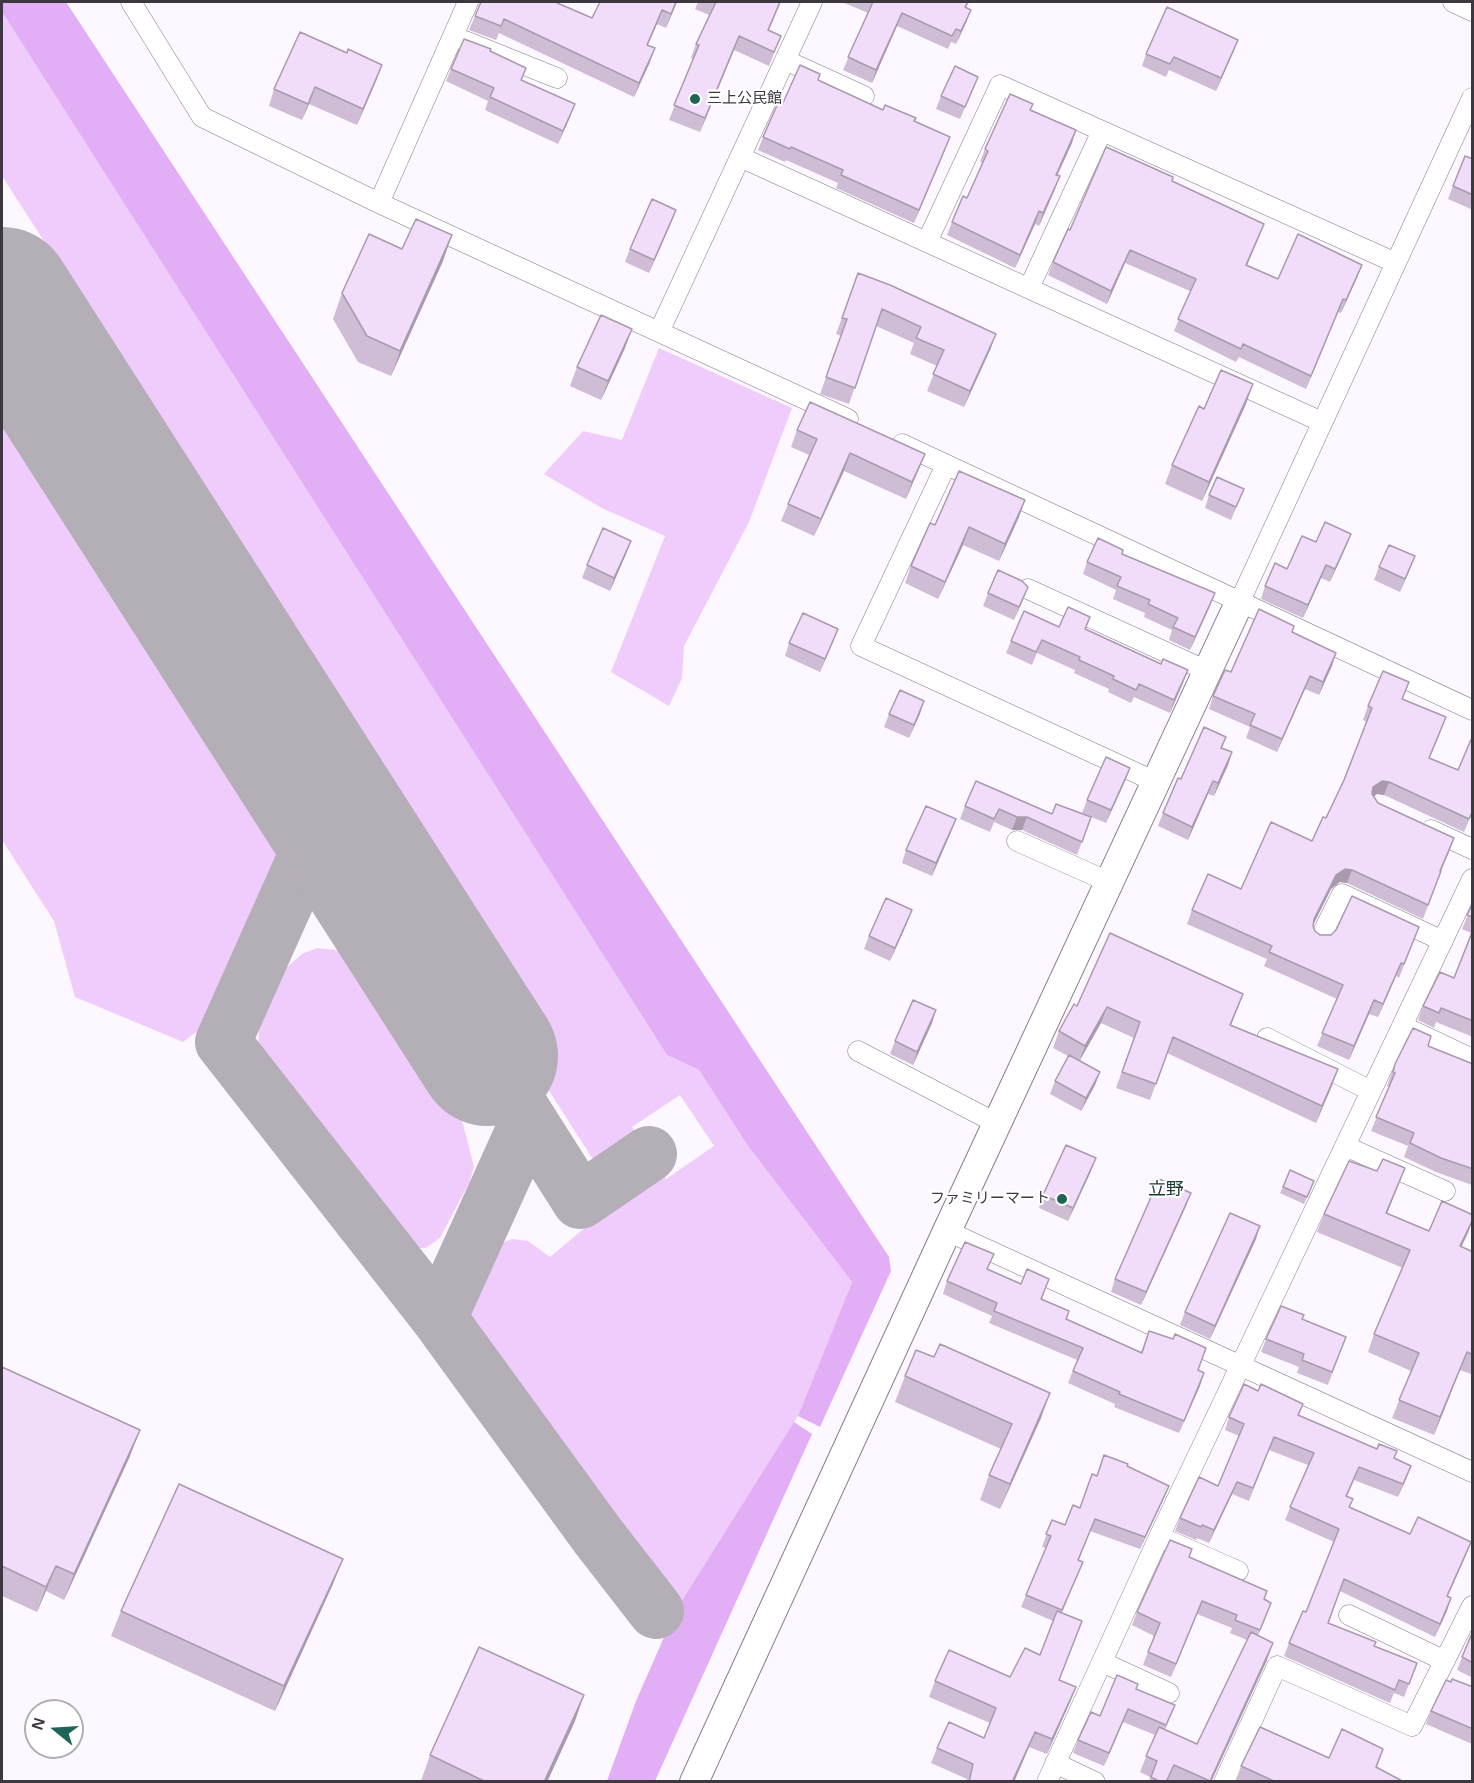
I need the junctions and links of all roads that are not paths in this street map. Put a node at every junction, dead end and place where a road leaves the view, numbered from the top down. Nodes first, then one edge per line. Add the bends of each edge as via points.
1 (131, 2) edge
2 (468, 2) edge
3 (812, 2) edge
4 (1453, 2) edge
5 (1473, 11) edge
6 (453, 36) junction
7 (785, 60) junction
8 (557, 78) dead end
9 (864, 96) dead end
10 (1473, 98) edge
11 (1102, 131) junction
12 (740, 157) junction
13 (379, 203) junction
14 (927, 242) junction
15 (1396, 264) junction
16 (1029, 288) junction
17 (659, 332) junction
18 (1322, 422) junction
19 (861, 425) edge
20 (882, 435) edge
21 (946, 465) junction
22 (1028, 589) edge
23 (1240, 601) junction
24 (1207, 671) junction
25 (1473, 710) edge
26 (1156, 782) junction
27 (1410, 820) edge
28 (1017, 841) dead end
29 (1473, 849) edge
30 (1473, 879) edge
31 (1109, 882) junction
32 (1320, 938) edge
33 (1443, 941) junction
34 (1402, 1026) junction
35 (1268, 1038) edge
36 (858, 1051) dead end
37 (1473, 1059) edge
38 (1371, 1091) junction
39 (998, 1124) junction
40 (1345, 1146) junction
41 (1445, 1191) dead end
42 (947, 1231) junction
43 (1240, 1366) junction
44 (1473, 1472) edge
45 (1159, 1537) junction
46 (1238, 1571) dead end
47 (1471, 1613) edge
48 (1349, 1615) dead end
49 (1102, 1662) junction
50 (1446, 1672) junction
51 (1169, 1693) dead end
52 (1055, 1763) junction
53 (694, 1782) edge
54 (1047, 1782) edge
55 (1095, 1782) edge
56 (1224, 1782) edge

1 - 13 street via 202,117
2 - 6 street
3 - 7 street
4 - 5 street
6 - 8 street
6 - 13 street
7 - 9 street
7 - 12 street
10 - 15 street
11 - 14 street via 1000,85
11 - 15 street
11 - 16 street
12 - 14 street
12 - 17 street
13 - 17 street
14 - 16 street
15 - 18 street
16 - 18 street
17 - 19 street
18 - 23 street
20 - 21 street
21 - 23 street
21 - 26 street via 861,645
22 - 24 street
23 - 24 street
23 - 25 street
24 - 26 street
26 - 31 street
27 - 29 street
28 - 31 street
30 - 33 street
31 - 39 street
32 - 33 street via 1342,894
33 - 34 street
34 - 37 street
34 - 38 street
35 - 38 street
36 - 39 street
38 - 40 street
39 - 42 street
40 - 41 street
40 - 43 street
42 - 43 street
42 - 53 street
43 - 44 street
43 - 45 street
45 - 46 street
45 - 49 street
47 - 50 street
48 - 50 street
49 - 51 street
49 - 52 street
50 - 56 street via 1412,1726 1277,1666
52 - 54 street
52 - 55 street

